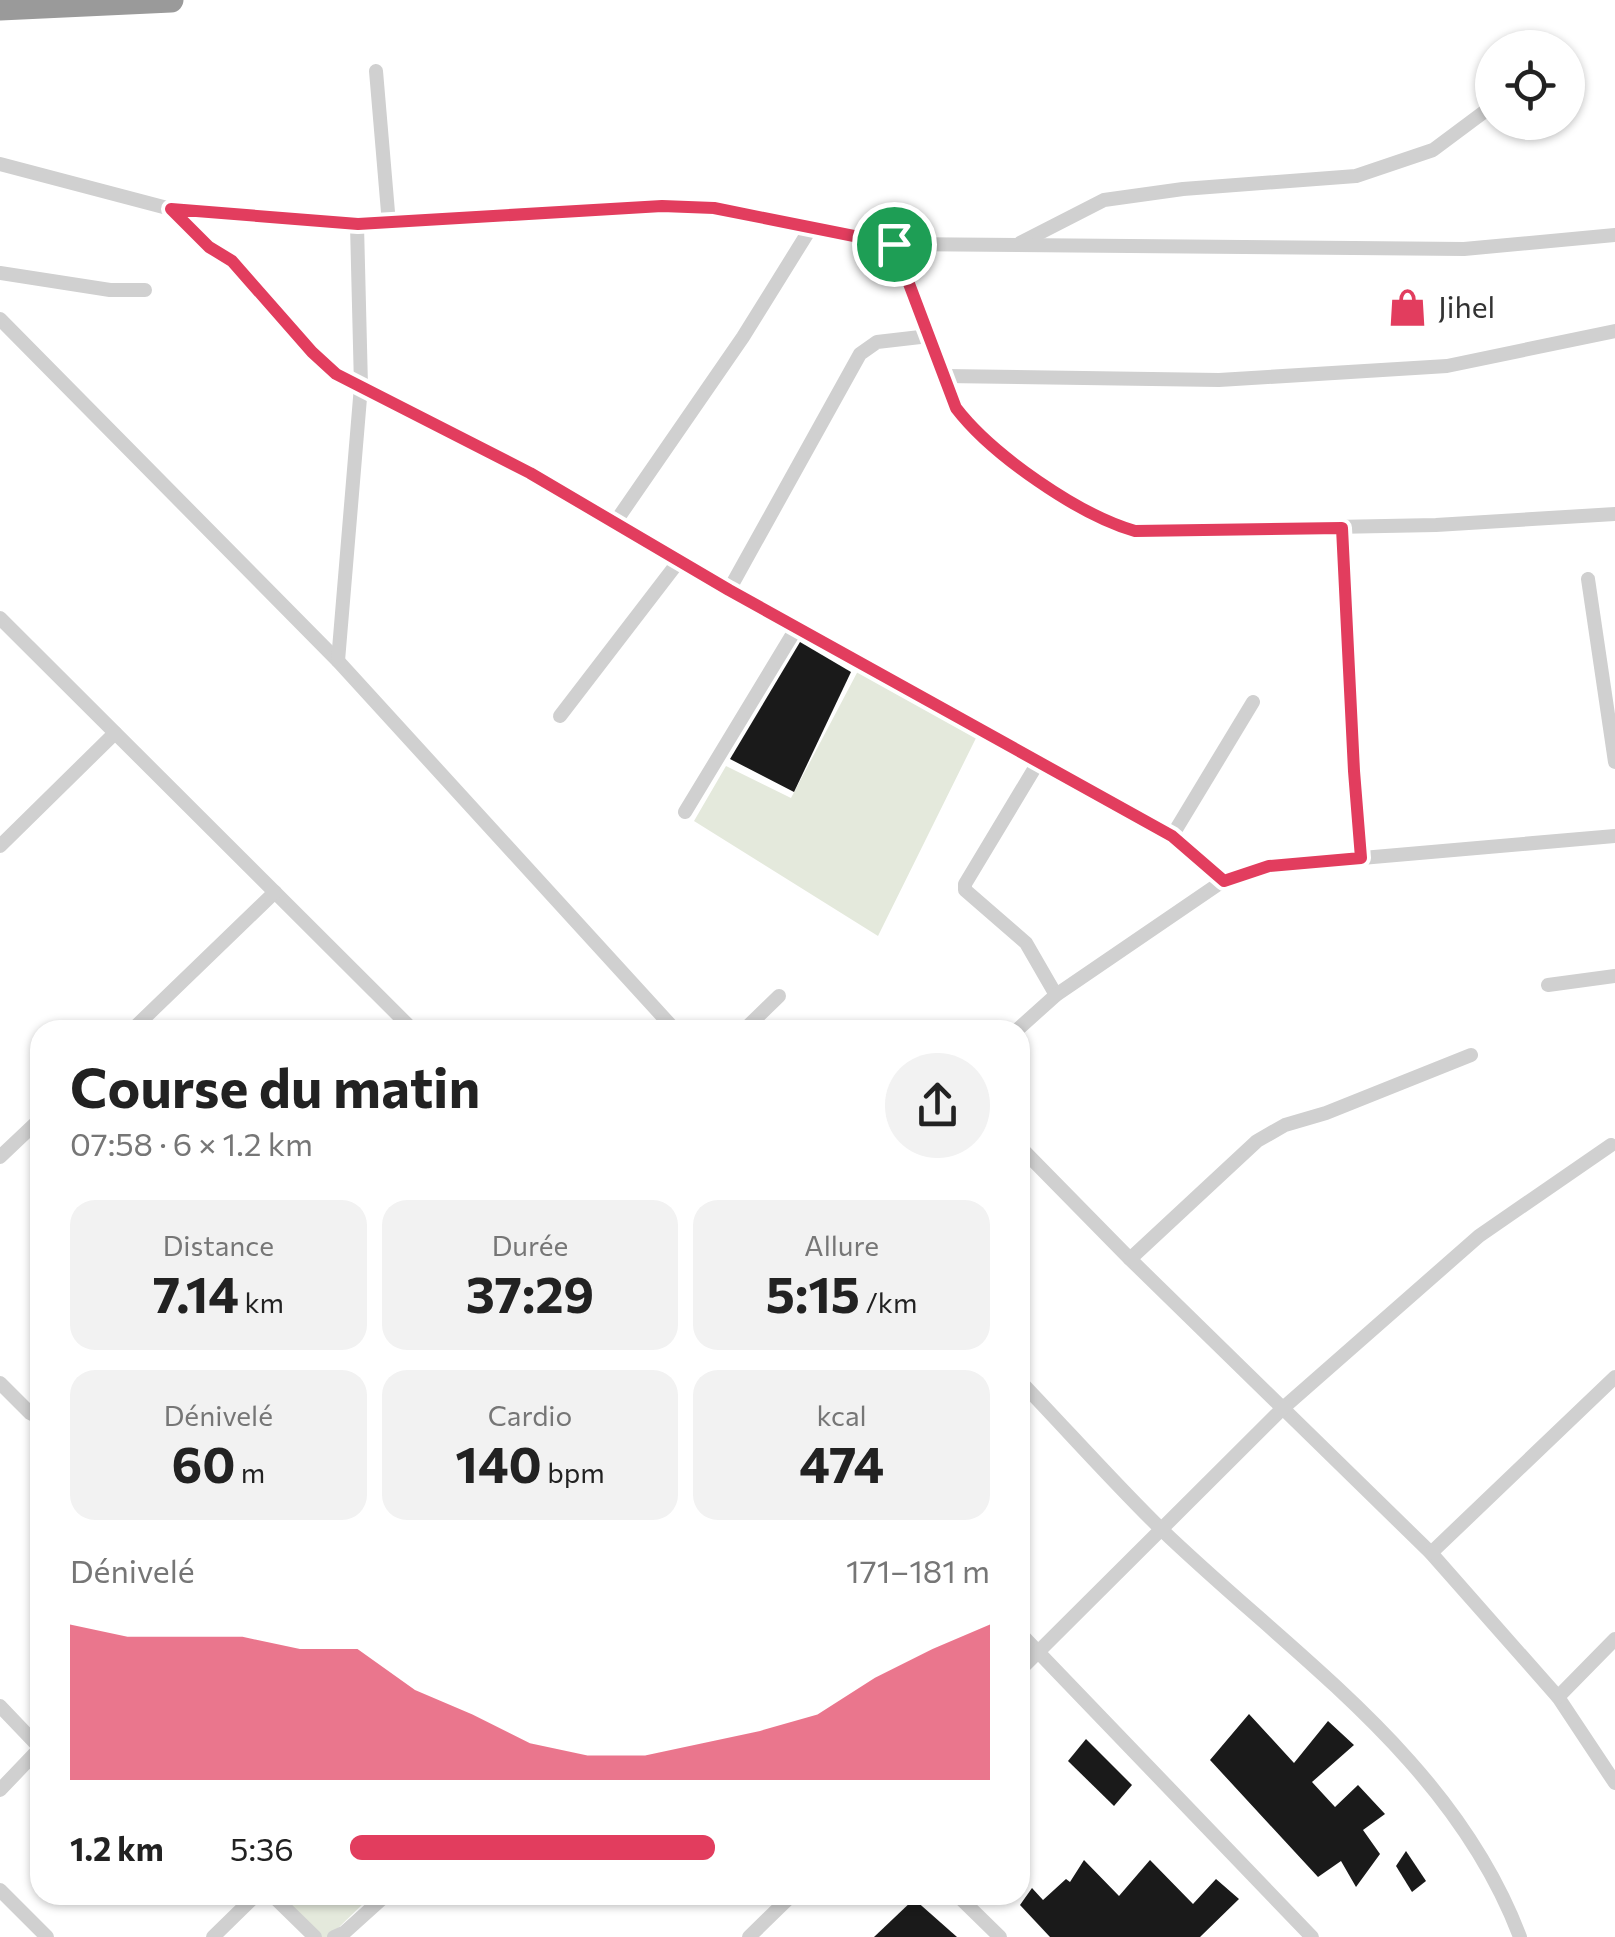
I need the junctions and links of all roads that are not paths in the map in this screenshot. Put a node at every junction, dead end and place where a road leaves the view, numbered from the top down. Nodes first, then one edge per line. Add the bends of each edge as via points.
1 (172, 0) edge
2 (0, 8) edge
3 (376, 72) dead end
4 (1475, 119) edge
5 (0, 164) edge
6 (171, 209) junction
7 (358, 224) junction
8 (389, 224) junction
9 (812, 226) junction
10 (1615, 235) edge
11 (894, 244) junction
12 (1015, 245) junction
13 (0, 273) edge
14 (145, 290) dead end
15 (0, 319) edge
16 (1615, 332) edge
17 (929, 336) junction
18 (944, 376) junction
19 (362, 386) junction
20 (1615, 514) edge
21 (614, 524) junction
22 (1342, 528) junction
23 (679, 560) junction
24 (1588, 579) dead end
25 (729, 590) junction
26 (0, 618) edge
27 (797, 627) junction
28 (338, 660) junction
29 (1253, 702) dead end
30 (560, 716) dead end
31 (115, 733) junction
32 (1039, 761) junction
33 (1615, 762) edge
34 (685, 812) dead end
35 (1172, 836) junction
36 (1615, 836) edge
37 (0, 846) edge
38 (1361, 858) junction
39 (1224, 881) junction
40 (275, 892) junction
41 (1615, 976) edge
42 (1548, 985) dead end
43 (1056, 994) junction
44 (779, 996) dead end
45 (142, 1020) edge
46 (403, 1020) edge
47 (666, 1020) edge
48 (754, 1020) edge
49 (1027, 1020) edge
50 (1471, 1054) dead end
51 (30, 1128) edge
52 (1611, 1145) dead end
53 (0, 1157) edge
54 (1030, 1157) edge
55 (1130, 1259) junction
56 (1615, 1377) edge
57 (0, 1383) edge
58 (1030, 1391) edge
59 (1282, 1409) junction
60 (30, 1414) edge
61 (1162, 1529) junction
62 (1431, 1554) junction
63 (1615, 1639) edge
64 (1030, 1643) edge
65 (1039, 1652) junction
66 (1030, 1661) edge
67 (1558, 1697) junction
68 (0, 1706) edge
69 (30, 1738) edge
70 (30, 1758) edge
71 (1615, 1783) edge
72 (0, 1790) edge
73 (0, 1890) edge
74 (246, 1905) edge
75 (282, 1905) edge
76 (375, 1905) edge
77 (782, 1905) edge
78 (967, 1905) edge
79 (48, 1937) edge
80 (213, 1937) edge
81 (315, 1937) edge
82 (334, 1937) edge
83 (749, 1937) edge
84 (1000, 1937) edge
85 (1312, 1937) edge
86 (1520, 1937) edge

1 - 2 highway
3 - 8 street
4 - 12 street via 1433,150 1356,176 1104,200
5 - 6 street
6 - 7 street
6 - 19 street via 250,278 312,352
7 - 8 street
7 - 19 street
8 - 9 street via 662,206
9 - 11 street
9 - 21 street
10 - 12 street via 1464,248
11 - 12 street
11 - 17 street
13 - 14 street
15 - 28 street
16 - 18 street via 1446,366 1219,380
17 - 18 street
17 - 25 street via 876,342 860,354
18 - 22 street via 972,428 1022,469 1111,524 1135,531
19 - 21 street
19 - 28 street
20 - 22 street
21 - 23 street
22 - 38 street
23 - 25 street
23 - 30 street
24 - 33 street
25 - 27 street
26 - 31 street
27 - 32 street
27 - 34 street
28 - 47 street
29 - 35 street
31 - 37 street
31 - 40 street
32 - 35 street
32 - 43 street via 965,890 1026,943
35 - 39 street
36 - 38 street
38 - 39 street via 1269,866
39 - 43 street
40 - 45 street
40 - 46 street
41 - 42 street
43 - 49 street
44 - 48 street
50 - 55 street via 1257,1140
51 - 53 street
52 - 59 street via 1479,1236
54 - 55 street
55 - 59 street
56 - 62 street
57 - 60 street
58 - 61 street
59 - 61 street
59 - 62 street
61 - 65 street
61 - 86 street via 1396,1744 1482,1858
62 - 67 street
63 - 67 street
64 - 65 street
65 - 66 street
65 - 85 street
67 - 71 street
68 - 69 street
70 - 72 street
73 - 79 street
74 - 80 street
75 - 81 street
76 - 82 street
77 - 83 street
78 - 84 street

